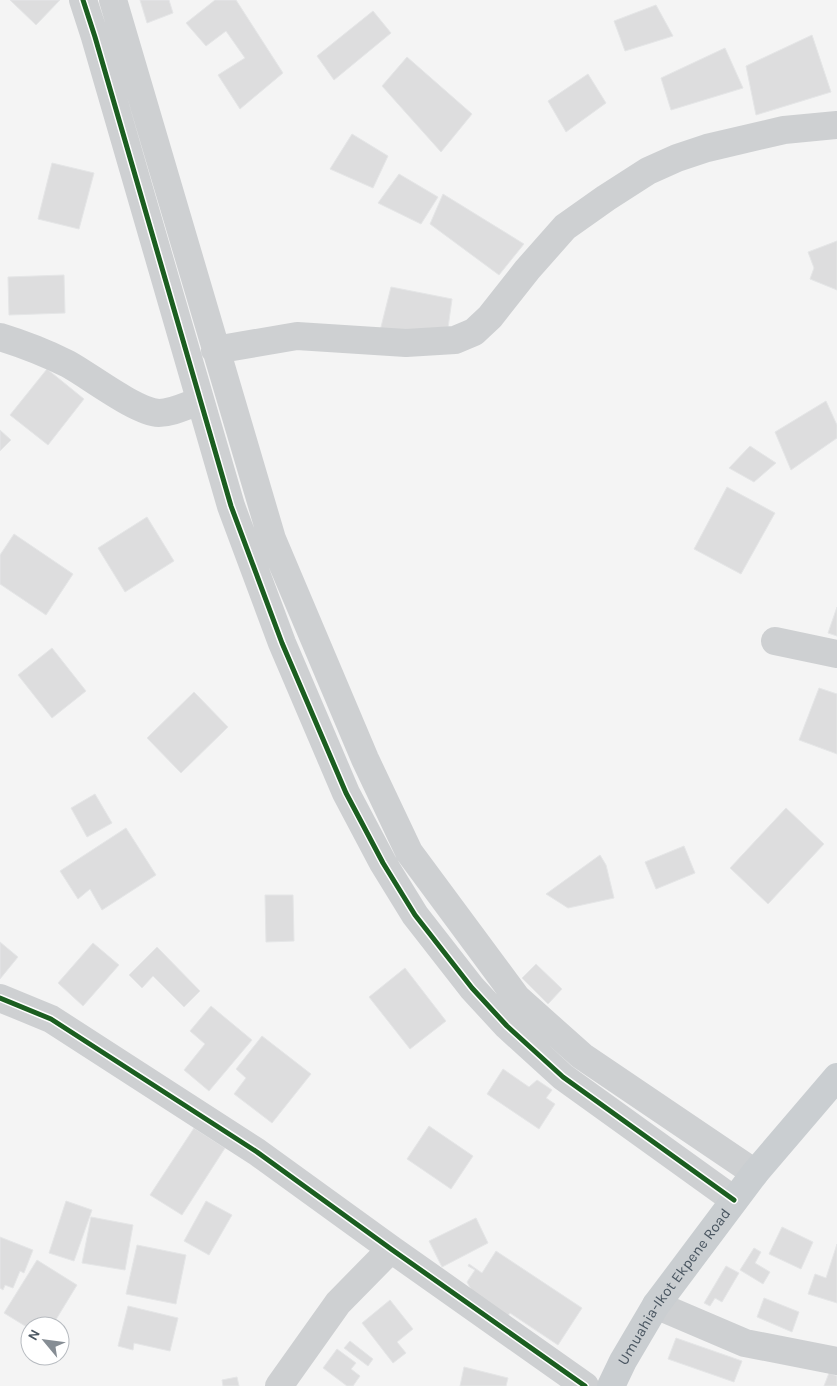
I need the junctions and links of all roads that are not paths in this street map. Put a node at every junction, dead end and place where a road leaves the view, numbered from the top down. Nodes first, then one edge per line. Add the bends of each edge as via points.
1 (83, 0) edge
2 (113, 0) edge
3 (837, 125) edge
4 (0, 337) edge
5 (216, 350) junction
6 (200, 401) junction
7 (775, 641) dead end
8 (837, 654) edge
9 (0, 998) edge
10 (837, 1076) edge
11 (755, 1173) junction
12 (734, 1200) junction
13 (391, 1249) junction
14 (656, 1305) junction
15 (837, 1361) edge
16 (279, 1386) edge
17 (585, 1386) edge
18 (611, 1386) edge

1 - 6 street
2 - 5 street
3 - 5 street via 784,130 707,148 648,172 565,227 490,317 474,332 455,340 406,343 297,336
4 - 6 street via 68,364 140,408 159,413
5 - 11 street via 272,540 409,852 517,998 582,1056
6 - 12 street via 231,506 282,643 346,793 415,915 472,988 507,1026 563,1077
7 - 8 street
9 - 13 street via 51,1019 257,1152
10 - 11 main road, Umuahia-Ikot Ekpene Road
11 - 12 main road, Umuahia-Ikot Ekpene Road
12 - 14 main road, Umuahia-Ikot Ekpene Road
13 - 16 street via 338,1303
13 - 17 street
14 - 15 street via 745,1343
14 - 18 main road, Umuahia-Ikot Ekpene Road

